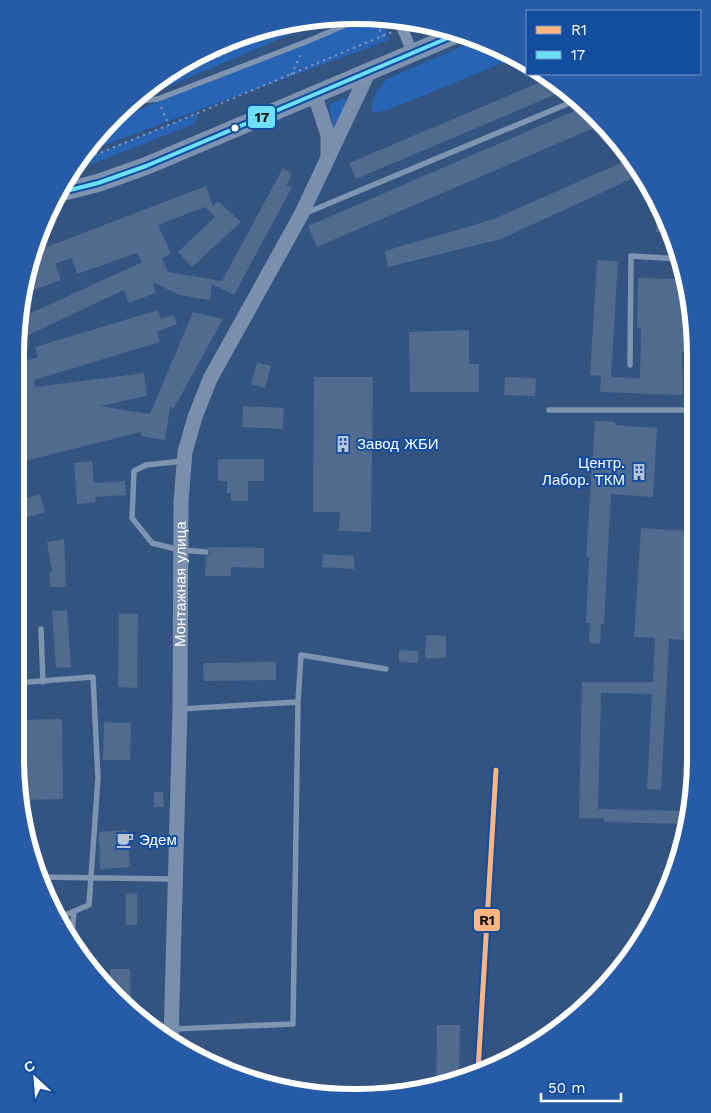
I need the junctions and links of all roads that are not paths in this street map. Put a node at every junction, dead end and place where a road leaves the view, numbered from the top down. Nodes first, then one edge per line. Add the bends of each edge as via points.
1 (348, 24) edge
2 (402, 27) edge
3 (450, 38) edge
4 (413, 54) junction
5 (368, 73) junction
6 (315, 96) junction
7 (144, 101) edge
8 (570, 103) edge
9 (328, 160) junction
10 (68, 191) edge
11 (301, 215) junction
12 (673, 259) edge
13 (630, 365) dead end
14 (549, 410) dead end
15 (687, 410) edge
16 (184, 461) junction
17 (180, 550) junction
18 (206, 552) dead end
19 (41, 629) dead end
20 (386, 669) dead end
21 (43, 682) junction
22 (24, 683) edge
23 (298, 702) junction
24 (180, 709) junction
25 (46, 877) edge
26 (90, 878) junction
27 (175, 879) junction
28 (74, 911) junction
29 (64, 915) edge
30 (72, 930) edge
31 (170, 1032) edge
32 (175, 1036) edge

1 - 7 lane via 158,99
2 - 4 street
3 - 4 main road
4 - 5 main road
5 - 6 main road
5 - 9 street, Монтажная улица
6 - 9 street, Монтажная улица via 328,135
6 - 10 main road via 146,166
8 - 11 lane
9 - 11 street, Монтажная улица
11 - 16 street, Монтажная улица via 210,379 195,417
12 - 13 lane via 631,256
14 - 15 lane
16 - 17 street, Монтажная улица
16 - 17 lane via 146,465 134,471 132,518 152,543
17 - 18 lane
17 - 24 street, Монтажная улица
19 - 21 lane
20 - 23 lane via 301,655
21 - 22 lane
21 - 26 lane via 93,677 98,778
23 - 24 lane
23 - 32 lane via 293,1024
24 - 27 street, Монтажная улица
25 - 26 lane
26 - 27 lane
26 - 28 lane via 89,905
27 - 31 street, Монтажная улица
28 - 29 lane
28 - 30 lane

